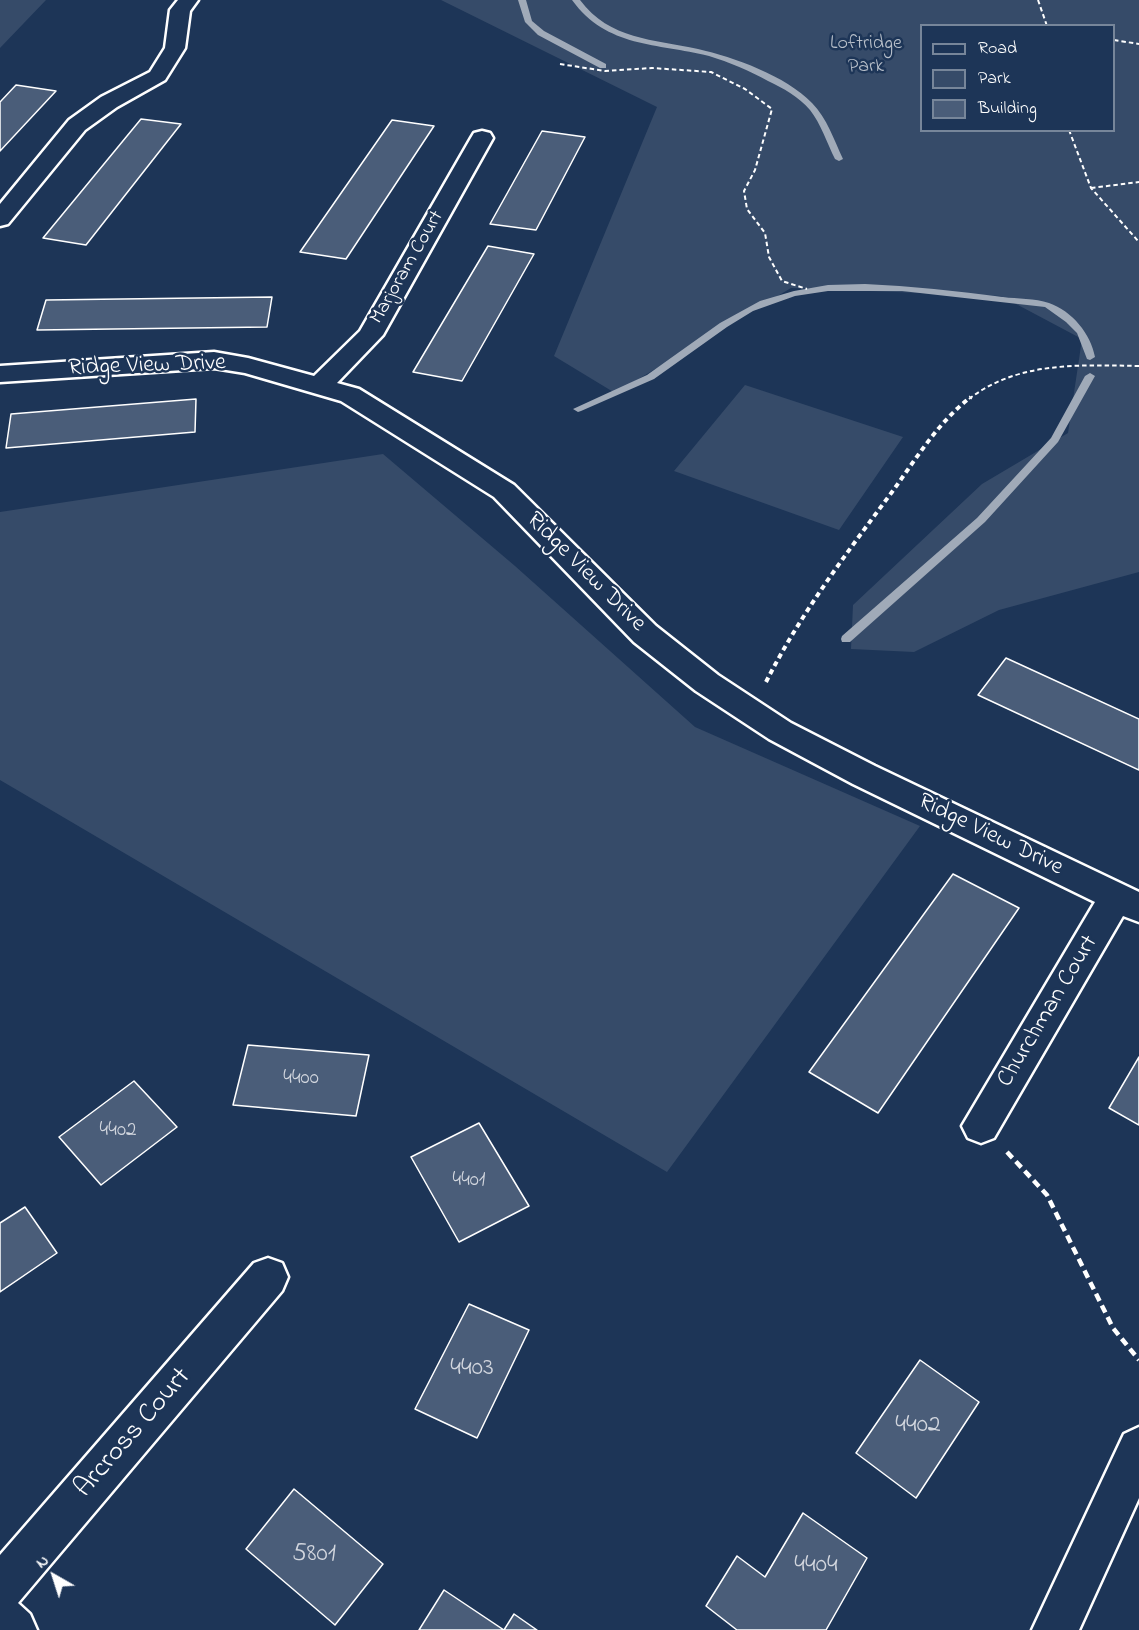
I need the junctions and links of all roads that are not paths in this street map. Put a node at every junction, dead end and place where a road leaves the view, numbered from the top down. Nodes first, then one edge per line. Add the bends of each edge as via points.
1 (188, 0) edge
2 (482, 138) dead end
3 (0, 219) edge
4 (0, 374) edge
5 (319, 386) junction
6 (1128, 902) edge
7 (981, 1126) road end
8 (268, 1277) dead end
9 (1139, 1449) edge
10 (0, 1590) edge
11 (0, 1618) edge
12 (14, 1630) edge
13 (1055, 1630) edge

1 - 3 street via 180,10 175,48 158,76 109,102 77,125
2 - 5 street, Marjoram Court via 370,335
4 - 5 street, Ridge View Drive via 214,360
5 - 6 street, Ridge View Drive via 350,395 504,491 645,634 707,683 780,730 864,775
6 - 7 street, Churchman Court
8 - 10 street, Arcross Court
9 - 13 street
11 - 12 street

